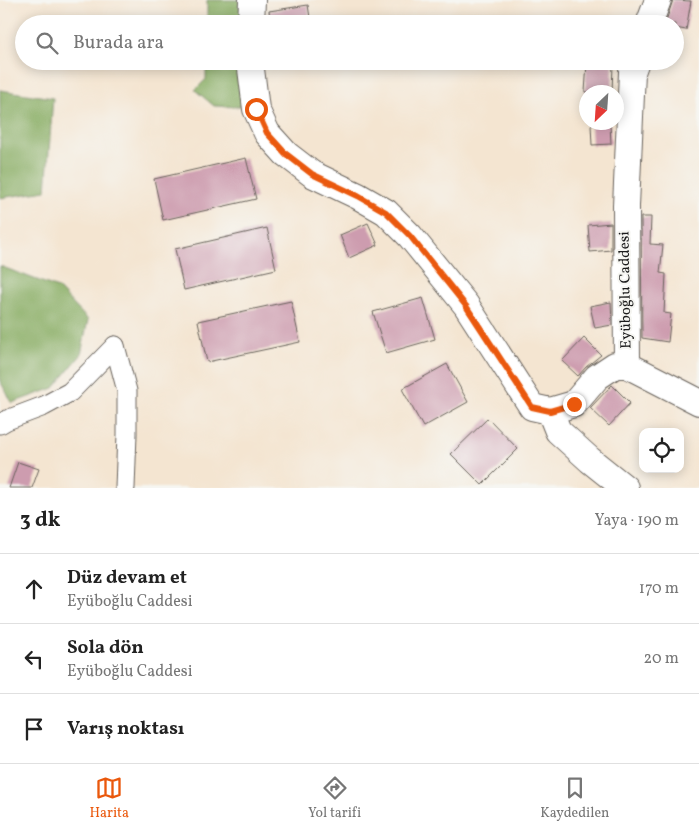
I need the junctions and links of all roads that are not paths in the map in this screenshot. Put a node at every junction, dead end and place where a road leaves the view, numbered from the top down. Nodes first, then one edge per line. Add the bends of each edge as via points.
1 (252, 0) edge
2 (658, 0) edge
3 (251, 15) edge
4 (652, 15) edge
5 (251, 70) edge
6 (633, 70) edge
7 (627, 364) junction
8 (699, 402) edge
9 (550, 411) junction
10 (0, 424) edge
11 (124, 488) edge
12 (625, 488) edge

1 - 3 street
2 - 4 street
5 - 9 street via 256,109 267,133 286,154 312,174 386,212 410,236 466,306 532,407
6 - 7 street, Eyüboğlu Caddesi via 626,206
7 - 8 street
7 - 9 street, Eyüboğlu Caddesi via 615,366 597,377 574,404
9 - 12 street via 558,430
10 - 11 street via 70,392 115,346 127,391

